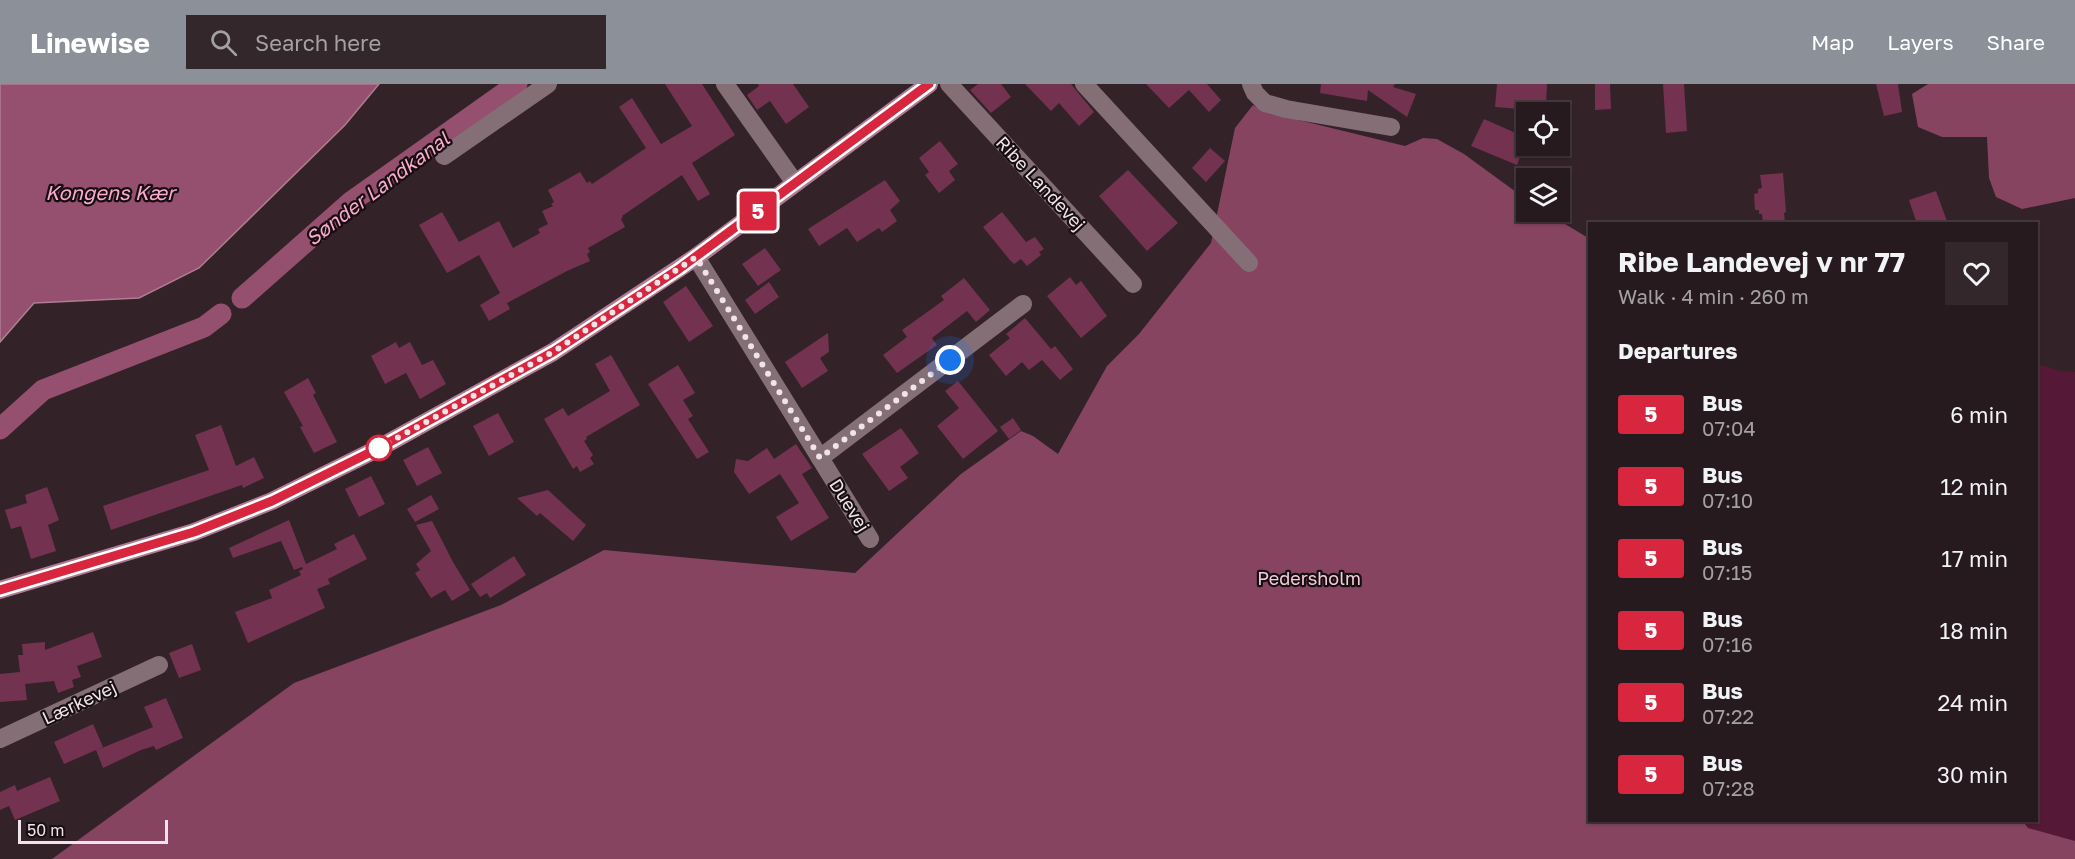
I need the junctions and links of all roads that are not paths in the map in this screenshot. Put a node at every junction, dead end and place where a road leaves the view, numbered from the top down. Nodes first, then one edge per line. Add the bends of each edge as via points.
1 (548, 84) edge
2 (725, 84) edge
3 (929, 84) edge
4 (949, 84) edge
5 (1084, 84) edge
6 (1251, 84) edge
7 (1391, 127) dead end
8 (444, 156) dead end
9 (795, 183) junction
10 (696, 257) junction
11 (1249, 263) dead end
12 (1133, 284) dead end
13 (1023, 304) dead end
14 (820, 458) junction
15 (870, 539) dead end
16 (0, 590) edge
17 (159, 665) dead end
18 (0, 739) edge

1 - 8 street
2 - 9 street
3 - 9 main road
4 - 12 street, Ribe Landevej
5 - 11 street
6 - 7 street via 1265,103
9 - 10 main road
10 - 14 street, Duevej
10 - 16 main road via 553,352 379,448 272,501 194,532
13 - 14 street
14 - 15 street, Duevej
17 - 18 street, Lærkevej

